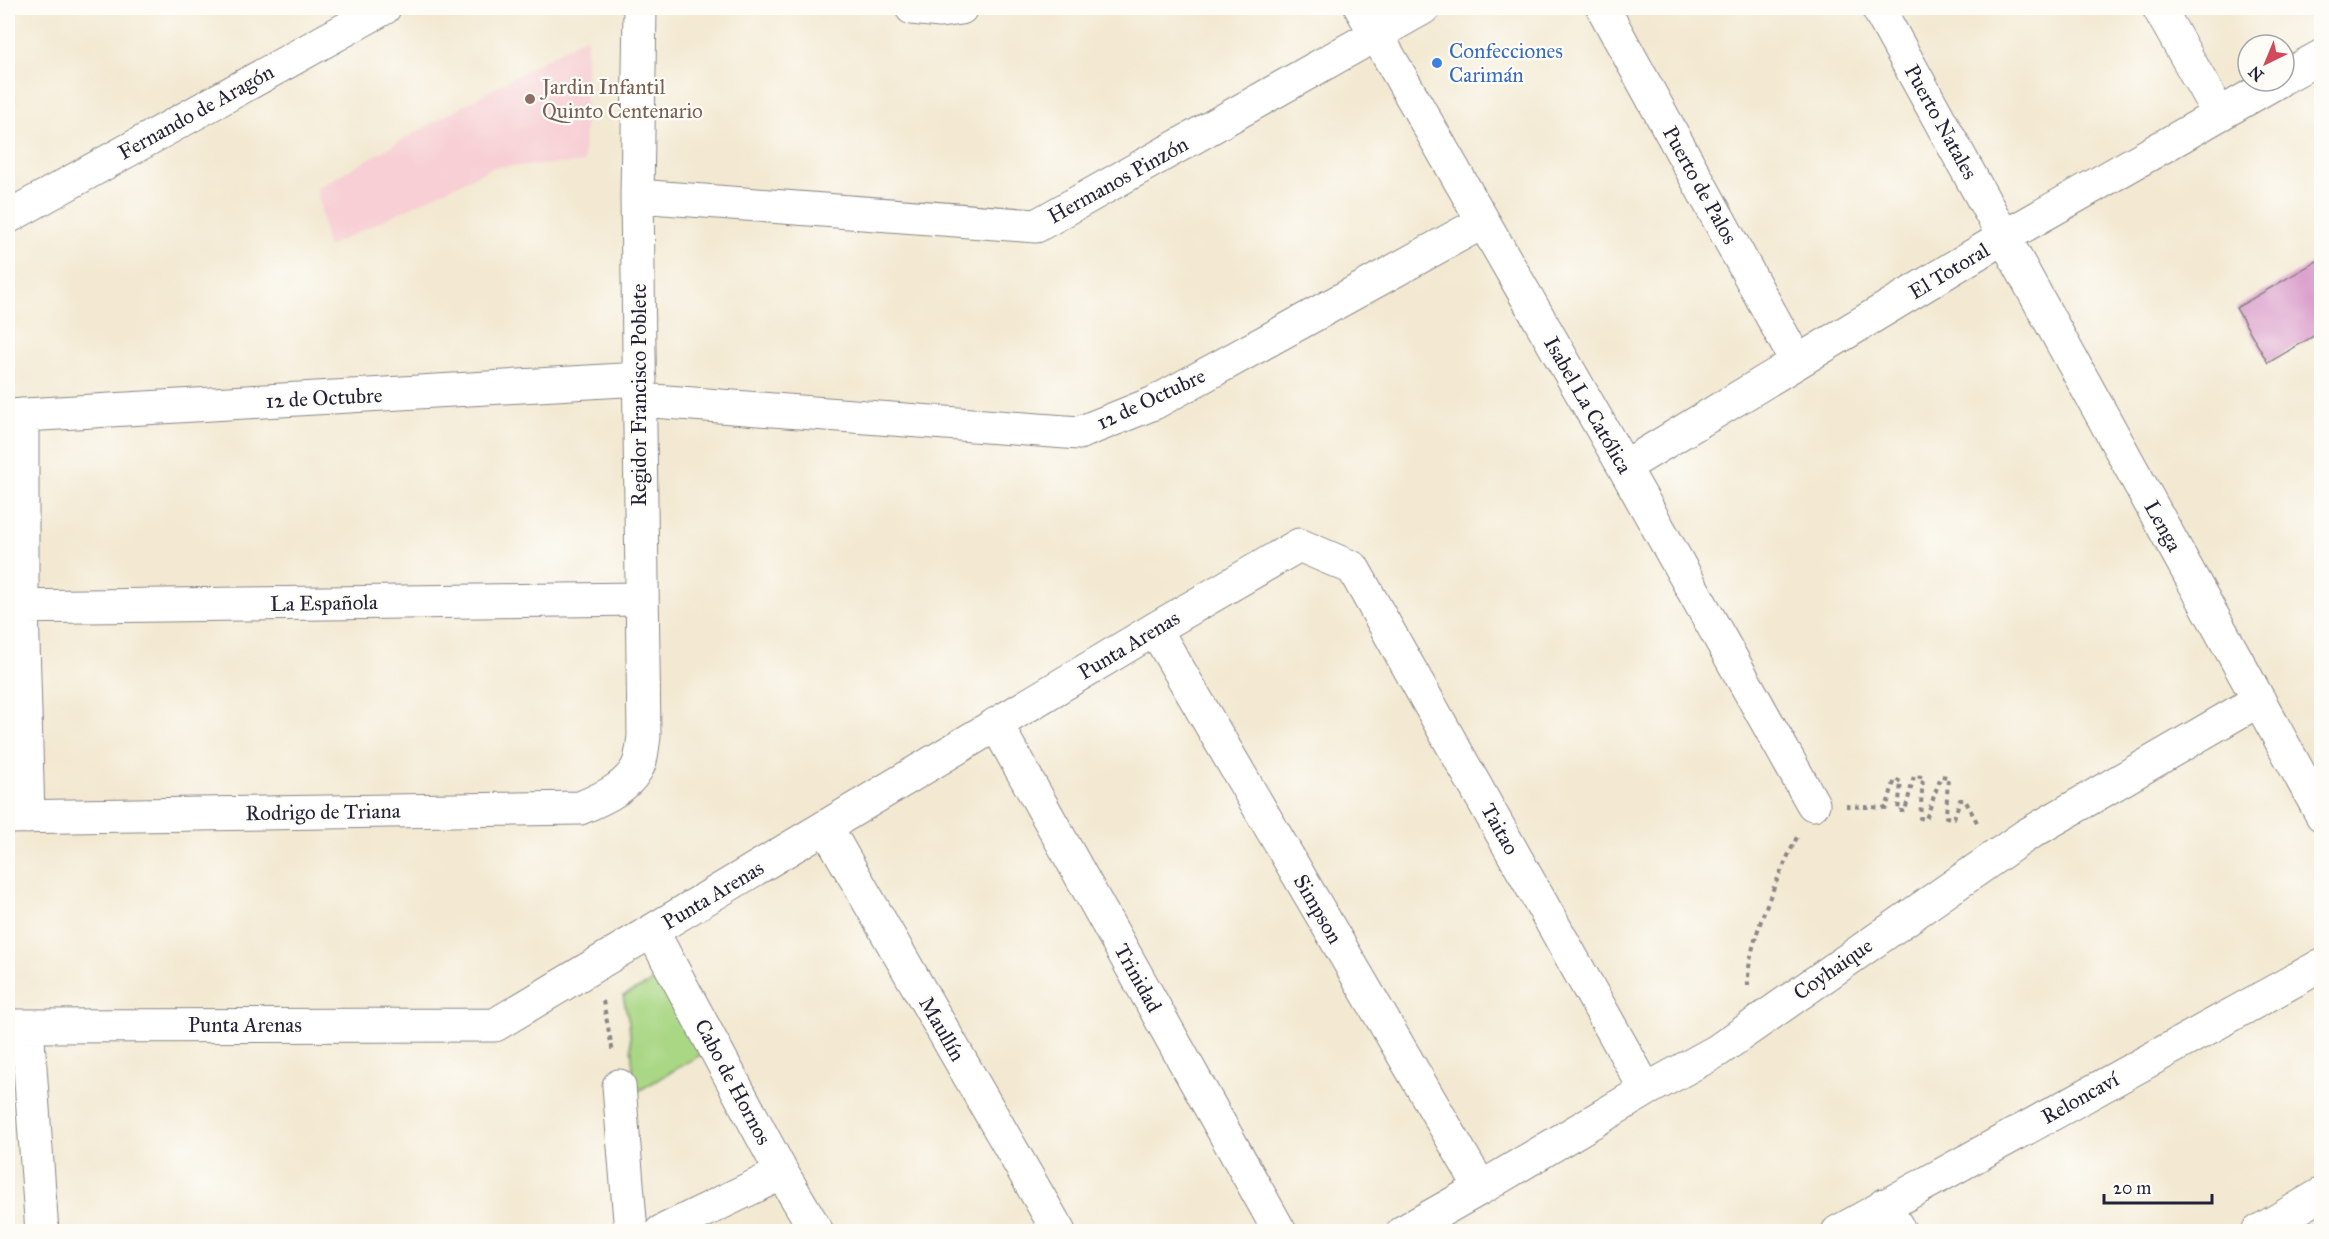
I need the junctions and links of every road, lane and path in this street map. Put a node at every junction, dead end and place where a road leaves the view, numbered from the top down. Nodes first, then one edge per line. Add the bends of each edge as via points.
1 (384, 8) edge
2 (640, 8) edge
3 (912, 8) edge
4 (961, 8) edge
5 (1423, 8) edge
6 (1604, 8) edge
7 (1878, 8) edge
8 (2158, 8) edge
9 (1368, 21) edge
10 (2322, 56) edge
11 (2296, 70) edge
12 (2257, 93) edge
13 (2219, 114) junction
14 (637, 196) junction
15 (8, 217) edge
16 (1483, 222) junction
17 (2004, 237) junction
18 (1797, 362) junction
19 (640, 389) junction
20 (15, 416) edge
21 (1624, 467) junction
22 (1353, 568) joint
23 (641, 599) junction
24 (15, 607) edge
25 (1155, 629) junction
26 (2259, 700) junction
27 (996, 724) junction
28 (628, 778) joint
29 (1814, 804) junction
30 (2322, 815) edge
31 (18, 817) edge
32 (826, 827) junction
33 (1982, 830) dead end
34 (652, 931) junction
35 (596, 965) junction
36 (2322, 965) edge
37 (1749, 993) dead end
38 (17, 1026) edge
39 (619, 1086) joint
40 (1646, 1090) junction
41 (782, 1173) junction
42 (1481, 1188) junction
43 (2322, 1194) edge
44 (1892, 1218) edge
45 (42, 1232) edge
46 (631, 1232) edge
47 (662, 1232) edge
48 (817, 1232) edge
49 (1059, 1232) edge
50 (1280, 1232) edge
51 (1403, 1232) edge
52 (1838, 1232) edge
53 (2258, 1232) edge

1 - 15 street, Fernando de Aragón
2 - 14 street, Regidor Francisco Poblete
3 - 4 street
5 - 9 street, Hermanos Pinzón
6 - 18 street, Puerto de Palos
7 - 17 street, Puerto Natales
8 - 13 street
9 - 14 street, Hermanos Pinzón via 1036,226
9 - 16 street, Isabel La Católica
10 - 11 street
12 - 13 street, El Totoral
13 - 17 street, El Totoral
14 - 19 street, Regidor Francisco Poblete
16 - 19 street, 12 de Octubre via 1154,403 1079,433
16 - 21 street, Isabel La Católica
17 - 18 street, El Totoral
17 - 26 street, Lenga
18 - 21 street, El Totoral
19 - 20 street, 12 de Octubre
19 - 23 street, Regidor Francisco Poblete
20 - 24 street
21 - 29 street, Isabel La Católica
22 - 25 street, Punta Arenas via 1299,545
22 - 40 street, Taitao
23 - 24 street, La Española
23 - 28 street, Regidor Francisco Poblete via 644,736 640,762
24 - 31 street
25 - 27 street, Punta Arenas
25 - 42 street, Simpson
26 - 30 street, Lenga
26 - 40 street, Coyhaique via 2025,836 1718,1051
27 - 32 street, Punta Arenas
27 - 50 street, Trinidad
28 - 31 street, Rodrigo de Triana via 610,795 580,808
29 - 33 path via 1886,808 1895,779 1901,782 1898,811 1905,811 1914,776 1923,777 1920,818 1926,819 1941,776 1948,777 1946,817 1954,818 1960,800 1965,800
29 - 37 path via 1766,908 1748,972
32 - 34 street, Punta Arenas
32 - 49 street, Maullín
34 - 35 street, Punta Arenas
34 - 41 street, Cabo de Hornos
35 - 38 street, Punta Arenas via 495,1025
35 - 39 path
36 - 44 street, Reloncaví
38 - 45 street
39 - 46 street
40 - 42 street, Coyhaique
41 - 47 street
41 - 48 street, Cabo de Hornos
42 - 51 street, Coyhaique
43 - 53 street
44 - 52 street, Reloncaví

